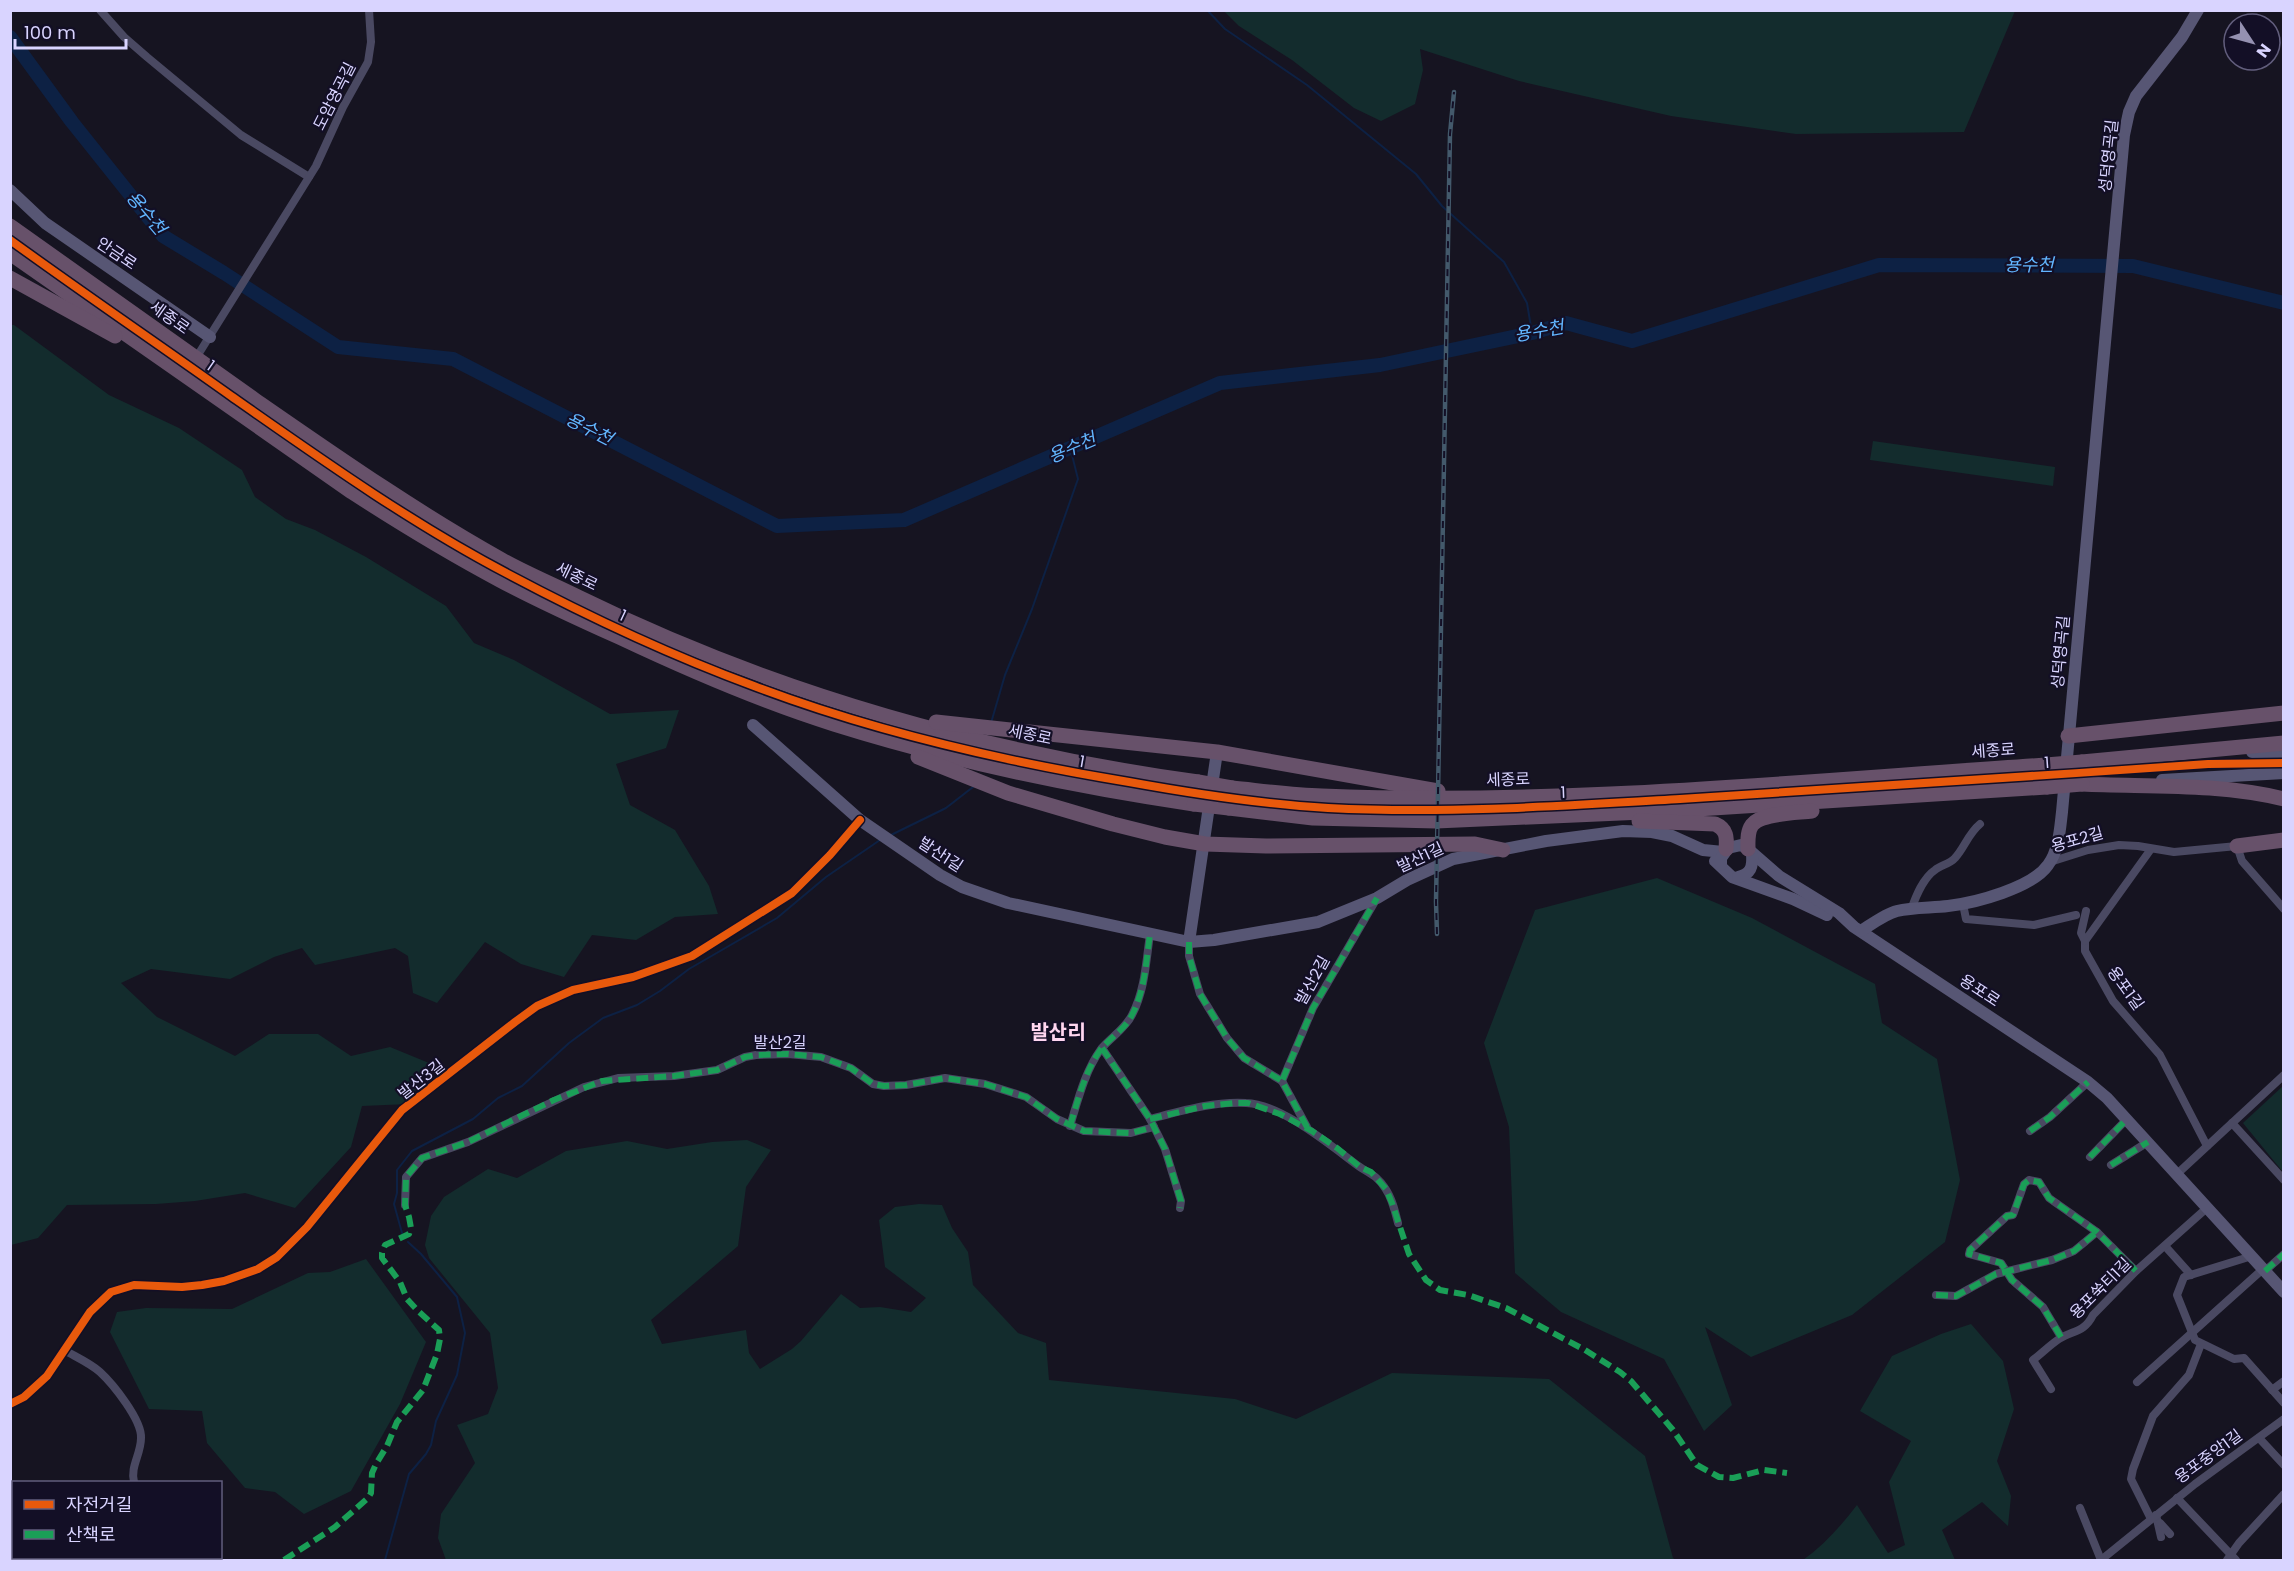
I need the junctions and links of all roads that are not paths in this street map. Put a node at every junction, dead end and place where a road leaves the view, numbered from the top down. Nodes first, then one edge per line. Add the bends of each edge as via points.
1 (100, 10) edge
2 (369, 10) edge
3 (2198, 10) edge
4 (309, 177) junction
5 (10, 190) edge
6 (10, 226) edge
7 (10, 253) edge
8 (10, 278) edge
9 (210, 337) junction
10 (196, 358) junction
11 (201, 386) junction
12 (2283, 712) edge
13 (753, 725) dead end
14 (961, 731) junction
15 (2068, 736) junction
16 (2283, 743) edge
17 (1217, 752) junction
18 (2283, 752) edge
19 (2136, 756) junction
20 (954, 765) junction
21 (2283, 773) edge
22 (2104, 785) junction
23 (1918, 795) junction
24 (1477, 798) junction
25 (2283, 799) edge
26 (1576, 815) junction
27 (860, 820) junction
28 (1980, 824) dead end
29 (1672, 836) junction
30 (2283, 840) edge
31 (1205, 844) junction
32 (2237, 846) junction
33 (2151, 849) junction
34 (1503, 850) junction
35 (1725, 850) junction
36 (1750, 852) junction
37 (2050, 862) junction
38 (1721, 865) junction
39 (1738, 878) junction
40 (1377, 898) junction
41 (1963, 904) junction
42 (2283, 909) edge
43 (1911, 910) junction
44 (2086, 911) dead end
45 (2076, 915) dead end
46 (1858, 929) junction
47 (1150, 934) junction
48 (2085, 941) junction
49 (1189, 942) junction
50 (1102, 1048) junction
51 (2283, 1075) edge
52 (1282, 1081) junction
53 (2088, 1082) junction
54 (2127, 1119) junction
55 (1152, 1123) junction
56 (2232, 1123) junction
57 (1070, 1126) junction
58 (1312, 1131) junction
59 (2030, 1131) dead end
60 (2148, 1142) junction
61 (2207, 1146) junction
62 (2090, 1157) dead end
63 (2111, 1166) dead end
64 (2177, 1174) junction
65 (2283, 1180) edge
66 (405, 1205) dead end
67 (2208, 1207) junction
68 (1180, 1208) dead end
69 (1398, 1223) dead end
70 (2097, 1232) junction
71 (2165, 1246) junction
72 (2283, 1254) edge
73 (2252, 1256) junction
74 (2264, 1270) junction
75 (2008, 1271) junction
76 (2136, 1271) junction
77 (2191, 1275) junction
78 (2283, 1292) edge
79 (1936, 1295) dead end
80 (2192, 1333) junction
81 (2061, 1337) junction
82 (2201, 1344) junction
83 (64, 1350) junction
84 (2283, 1381) edge
85 (2136, 1382) dead end
86 (2051, 1389) dead end
87 (2272, 1390) junction
88 (2283, 1403) edge
89 (10, 1404) edge
90 (2283, 1419) edge
91 (2259, 1438) junction
92 (2283, 1465) edge
93 (134, 1481) edge
94 (2283, 1494) edge
95 (2177, 1498) junction
96 (2080, 1508) dead end
97 (2156, 1519) junction
98 (2170, 1534) dead end
99 (2161, 1537) dead end
100 (2232, 1558) edge
101 (2101, 1560) edge

1 - 4 street via 124,37 242,135
2 - 4 street, 도암영곡길 via 368,62
3 - 15 street, 성덕영곡길 via 2136,96 2124,135
4 - 9 street, 도암영곡길
5 - 9 street, 안금로 via 45,223
6 - 10 highway, 세종로 / 1
7 - 11 highway, 1
8 - 11 highway
9 - 10 street, 도암영곡길
10 - 14 highway, 세종로 / 1 via 364,476 505,561 607,611 750,672 841,704
11 - 20 highway, 1 via 360,497 503,582 675,664 744,692
12 - 15 highway
13 - 27 street, 발산1길
14 - 17 highway via 1027,733
14 - 24 highway, 세종로 / 1, bridge via 1022,752 1232,788 1319,796
15 - 37 street, 성덕영곡길 via 2059,837
16 - 19 highway, 세종로 / 1
17 - 24 highway
17 - 31 street
18 - 19 street
19 - 24 highway, 세종로 / 1, bridge via 1603,794
20 - 26 highway, 1, bridge via 1194,804 1313,818 1414,820
20 - 31 highway via 1008,794 1144,832
21 - 22 street
22 - 23 highway, 1, bridge
22 - 25 highway, 1 via 2226,790
23 - 26 highway, 1
23 - 36 highway via 1767,817 1752,825
26 - 35 highway via 1715,824 1725,832
27 - 47 street, 발산1길 via 962,887 1008,903
27 - 83 street, 발산3길 via 792,893 692,956 633,977 573,990 537,1006 515,1022 402,1110 307,1227 277,1257 258,1269 224,1281 182,1287 134,1285 111,1292 90,1312
28 - 43 street via 1970,832 1953,860 1933,870
29 - 34 street, 발산1길 via 1623,831
29 - 35 street via 1704,850
29 - 38 street
30 - 32 highway
31 - 34 highway via 1474,844
31 - 49 street
32 - 33 street, 용포2길 via 2174,852
32 - 42 street via 2242,861
33 - 37 street, 용포2길 via 2128,845 2104,847
33 - 48 street
34 - 40 street, 발산1길 via 1453,859
35 - 36 street via 1741,845
35 - 38 street
36 - 39 street via 1751,868
36 - 46 street
37 - 41 street, 용포2길 via 2029,881
38 - 39 street via 1725,873
39 - 46 street
40 - 49 street, 발산1길 via 1318,922
40 - 52 street, 발산2길 via 1313,1008
41 - 43 street, 용포2길
41 - 45 street via 1965,919 2034,925
43 - 46 street, 용포2길 via 1897,911
44 - 48 street via 2081,933
46 - 53 street, 용포로
47 - 49 street, 발산1길
47 - 50 street via 1138,1002 1131,1018
48 - 61 street, 용포1길 via 2085,951 2113,1001 2160,1055
49 - 52 street via 1200,994 1227,1038 1244,1058
50 - 55 street
50 - 57 street via 1083,1084
51 - 56 street
52 - 58 street, 발산2길 via 1304,1124
53 - 54 street, 용포로
53 - 59 street
54 - 60 street, 용포로
54 - 62 street
55 - 57 street, 발산2길 via 1131,1132 1106,1133
55 - 58 street, 발산2길 via 1205,1106 1248,1103 1274,1111
55 - 68 street via 1165,1149
56 - 61 street
56 - 65 street
57 - 66 street, 발산2길 via 1026,1097 985,1084 945,1078 884,1086 821,1057 756,1055 717,1070 618,1078 584,1087 468,1142 422,1158 406,1177
58 - 69 street, 발산2길 via 1371,1172 1386,1189
60 - 63 street
60 - 64 street, 용포로
61 - 64 street
64 - 67 street, 용포로
67 - 71 street, 용포쑥티1길
67 - 73 street, 용포로
70 - 75 street via 2063,1256
70 - 75 street via 2049,1198 2039,1182 2029,1180 2013,1215 2007,1216 1969,1254 2001,1263
70 - 76 street
71 - 76 street, 용포쑥티1길
71 - 77 street
72 - 74 street
73 - 74 street, 용포로
73 - 77 street
74 - 78 street, 용포로
74 - 80 street
75 - 79 street via 1956,1296
75 - 81 street via 2012,1280 2043,1307
76 - 81 street, 용포쑥티1길 via 2093,1314 2090,1322 2075,1334
77 - 80 street via 2184,1277 2178,1295
80 - 82 street
80 - 85 street
81 - 86 street, 용포쑥티1길 via 2033,1360
82 - 87 street via 2234,1359 2244,1358
82 - 97 street via 2189,1375 2153,1416 2133,1469 2131,1479
83 - 89 street, 발산3길 via 47,1377
83 - 93 street via 101,1373 135,1418 141,1441
84 - 87 street
87 - 88 street
90 - 91 street, 용포중앙1길
91 - 92 street
91 - 95 street, 용포중앙1길
94 - 100 street
95 - 97 street, 용포중앙1길
95 - 100 street
96 - 101 street
97 - 98 street
97 - 99 street
97 - 101 street, 용포중앙1길

